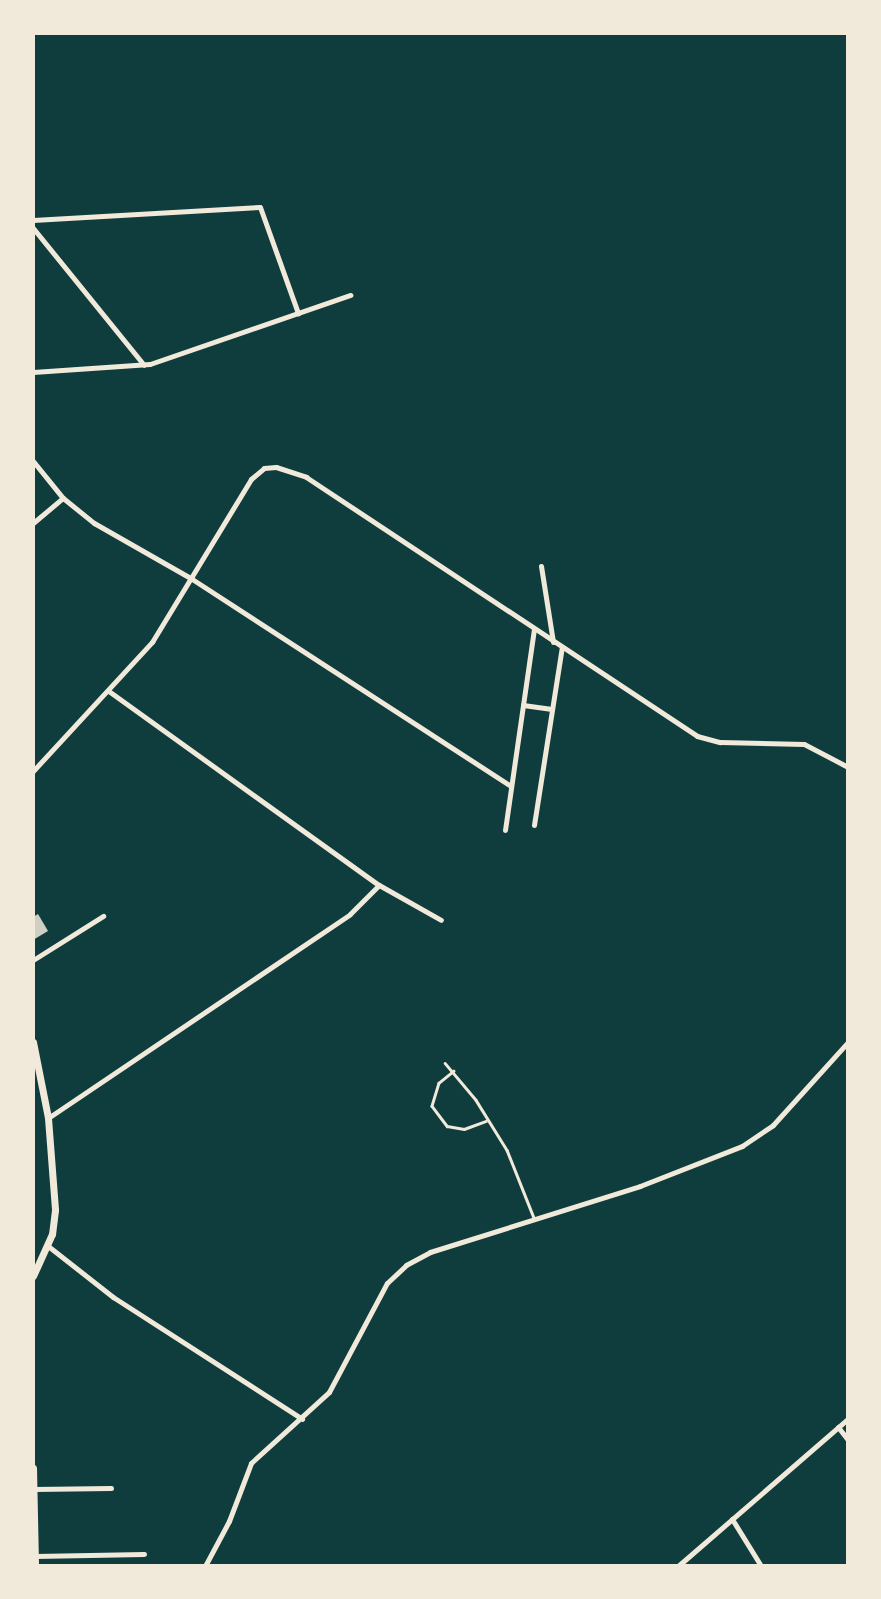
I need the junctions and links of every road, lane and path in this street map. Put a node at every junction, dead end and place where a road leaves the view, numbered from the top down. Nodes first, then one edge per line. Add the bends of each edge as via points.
1 (33, 220) edge
2 (33, 228) edge
3 (350, 295) dead end
4 (298, 313) junction
5 (144, 365) junction
6 (33, 372) edge
7 (33, 461) edge
8 (63, 498) junction
9 (33, 523) edge
10 (541, 565) dead end
11 (192, 579) junction
12 (534, 629) junction
13 (553, 642) junction
14 (562, 647) junction
15 (110, 692) junction
16 (523, 705) junction
17 (552, 709) junction
18 (848, 767) edge
19 (33, 771) edge
20 (511, 786) junction
21 (534, 825) dead end
22 (505, 830) dead end
23 (379, 884) junction
24 (103, 916) dead end
25 (441, 920) dead end
26 (33, 960) edge
27 (33, 1042) edge
28 (848, 1042) edge
29 (445, 1063) dead end
30 (454, 1071) junction
31 (48, 1118) junction
32 (486, 1120) junction
33 (534, 1218) junction
34 (48, 1246) junction
35 (33, 1276) edge
36 (302, 1419) junction
37 (848, 1419) edge
38 (838, 1427) junction
39 (848, 1440) edge
40 (33, 1468) edge
41 (34, 1489) edge
42 (111, 1489) dead end
43 (733, 1519) junction
44 (144, 1554) dead end
45 (35, 1556) edge
46 (35, 1566) edge
47 (205, 1566) edge
48 (678, 1566) edge
49 (761, 1566) edge

1 - 4 street via 260,207
2 - 5 street
3 - 4 street
4 - 5 street
5 - 6 street
7 - 8 street
8 - 9 street
8 - 11 street via 113,535
10 - 13 street
11 - 12 street via 245,488 270,467 306,477
11 - 15 street via 165,624
11 - 20 street
12 - 13 street
12 - 16 street
13 - 14 street
14 - 17 street
14 - 18 street via 697,736 720,742 804,744
15 - 19 street
15 - 23 street
16 - 17 street
16 - 20 street
17 - 21 street
20 - 22 street
23 - 25 street
23 - 31 street via 351,914
24 - 26 street
27 - 31 street
28 - 33 street via 773,1125 742,1146 640,1186
29 - 30 lane
30 - 32 lane
30 - 32 lane via 439,1083 432,1106 447,1126 464,1129
31 - 34 street via 55,1210
32 - 33 lane via 507,1150
33 - 36 street via 430,1252 396,1274 337,1380
34 - 35 street
34 - 36 street via 113,1297
36 - 47 street via 251,1463 229,1521
37 - 38 street
38 - 39 street
38 - 43 street
40 - 41 street
41 - 42 street
41 - 45 street
43 - 48 street
43 - 49 street
44 - 45 street
45 - 46 street

